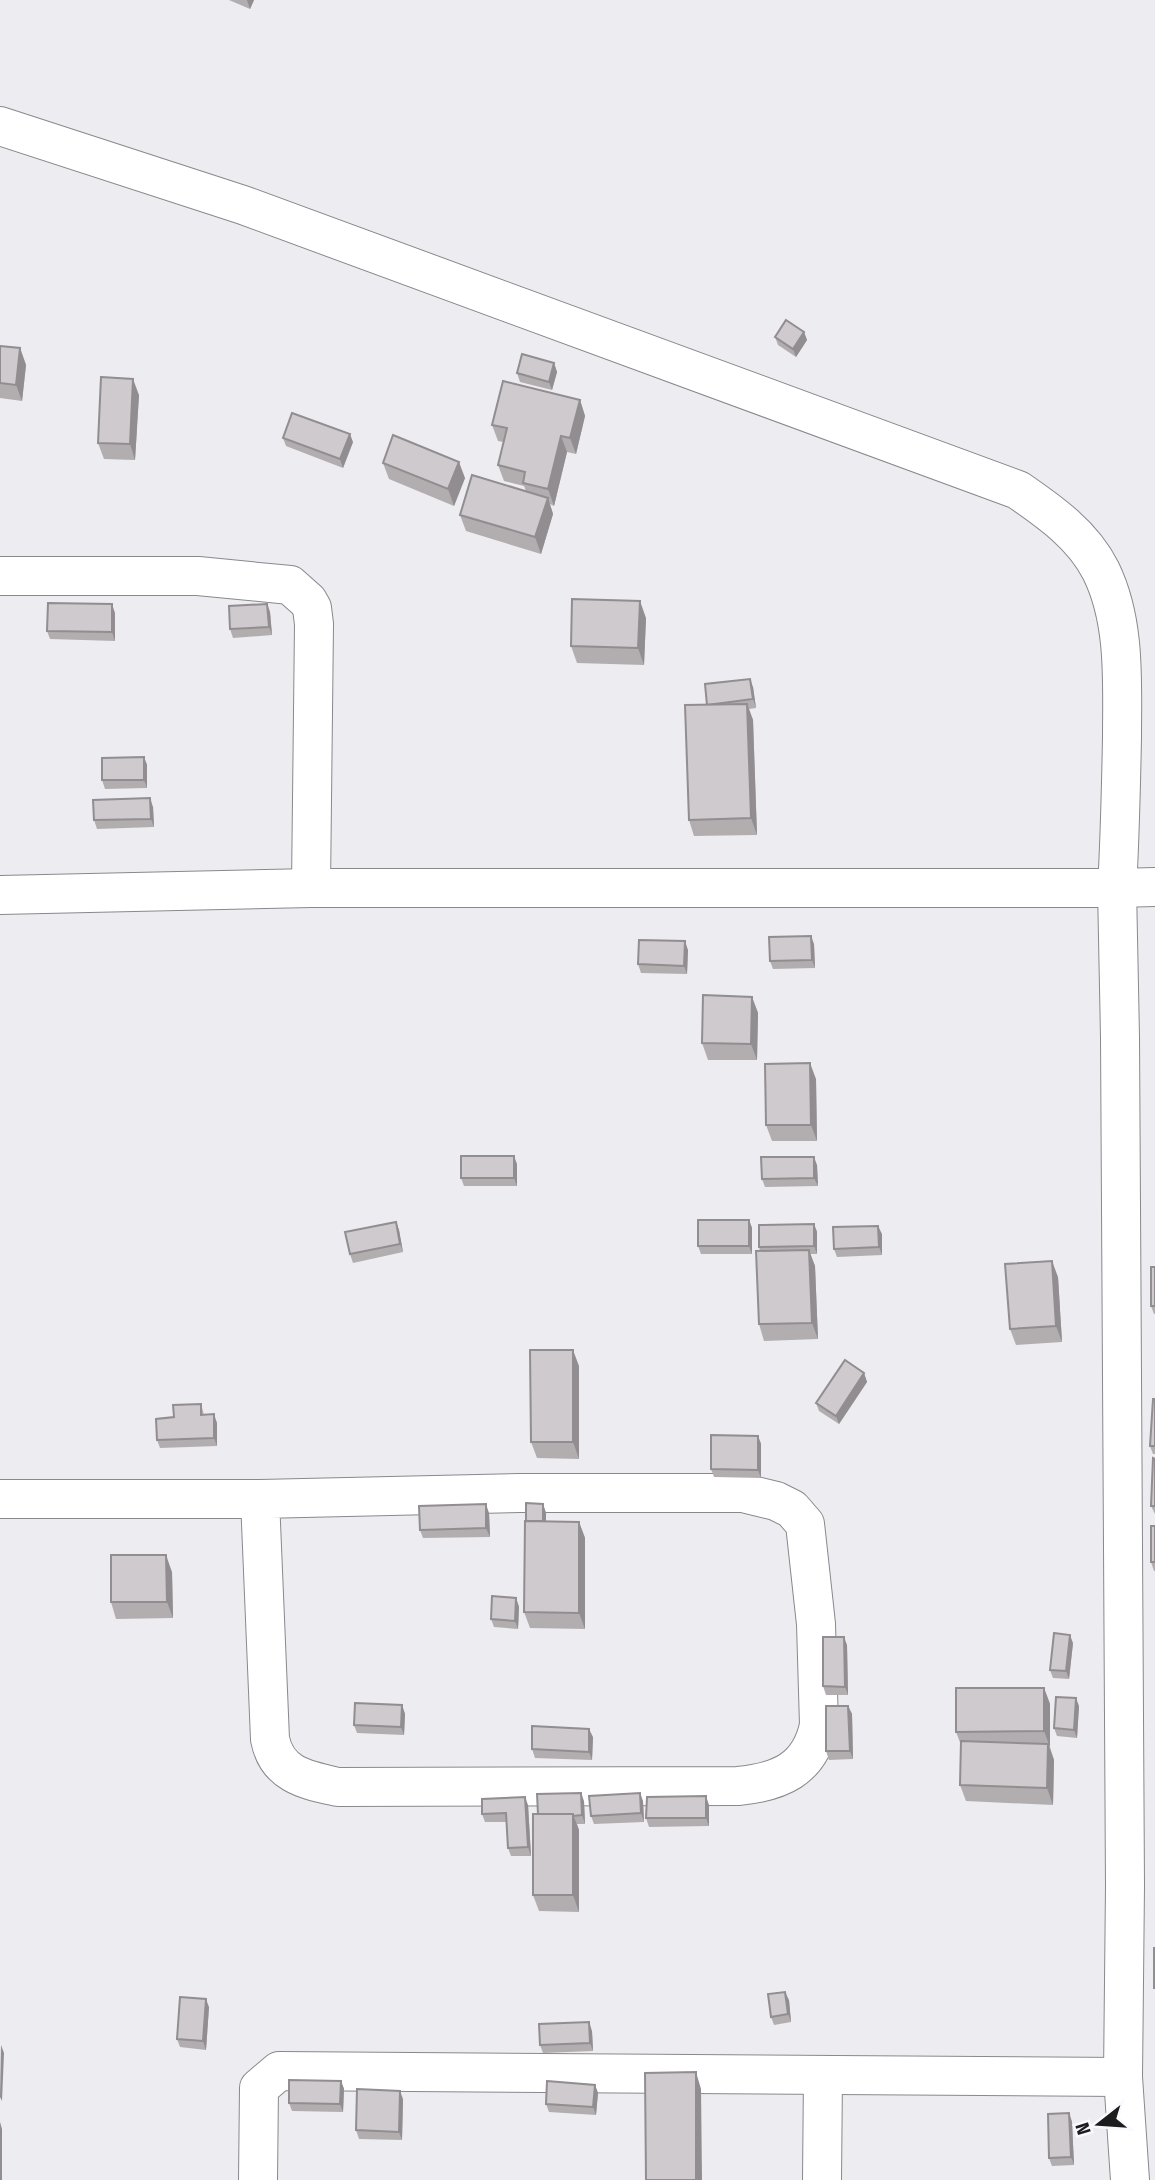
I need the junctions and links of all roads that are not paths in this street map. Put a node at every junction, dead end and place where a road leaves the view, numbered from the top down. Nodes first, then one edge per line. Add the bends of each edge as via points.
1 (0, 126) edge
2 (0, 576) edge
3 (1155, 887) edge
4 (311, 888) junction
5 (1117, 888) junction
6 (0, 895) edge
7 (0, 1499) edge
8 (260, 1499) junction
9 (823, 2075) junction
10 (1123, 2077) junction
11 (258, 2180) edge
12 (822, 2180) edge
13 (1130, 2180) edge

1 - 5 street via 243,205 1018,490 1066,525 1088,549 1111,598 1122,659
2 - 4 street via 198,576 290,585 303,595 312,608 314,624
3 - 5 street
4 - 5 street
4 - 6 street
5 - 10 street
7 - 8 street
8 - 8 street via 743,1493 776,1501 792,1509 804,1524 816,1624 817,1736 792,1771 762,1784 738,1786 338,1787 293,1773 278,1762 270,1739
9 - 10 street
9 - 11 street via 279,2071 259,2088
9 - 12 street
10 - 13 street

